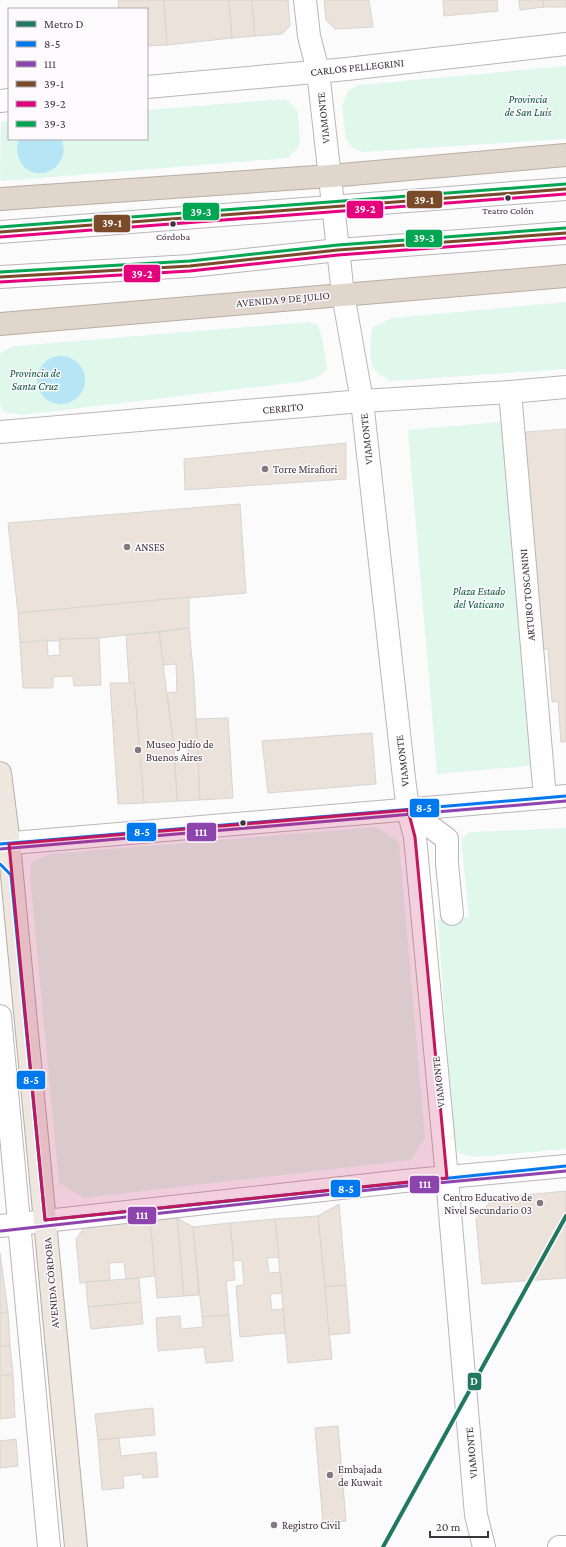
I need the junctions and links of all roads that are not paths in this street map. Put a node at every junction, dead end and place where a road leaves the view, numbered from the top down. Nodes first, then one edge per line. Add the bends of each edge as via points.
1 (305, 0) edge
2 (566, 44) edge
3 (318, 71) junction
4 (148, 87) edge
5 (566, 155) edge
6 (330, 176) junction
7 (566, 189) edge
8 (0, 199) edge
9 (333, 207) junction
10 (0, 232) edge
11 (566, 233) edge
12 (338, 250) junction
13 (566, 276) edge
14 (0, 277) edge
15 (343, 294) junction
16 (0, 324) edge
17 (566, 387) edge
18 (510, 392) junction
19 (362, 401) junction
20 (0, 432) edge
21 (0, 773) edge
22 (566, 796) edge
23 (545, 798) junction
24 (408, 810) junction
25 (5, 844) edge
26 (6, 869) edge
27 (452, 914) dead end
28 (0, 1016) edge
29 (566, 1166) edge
30 (448, 1178) junction
31 (45, 1220) junction
32 (9, 1225) edge
33 (566, 1546) edge
34 (49, 1547) edge
35 (76, 1547) edge
36 (484, 1547) edge
37 (559, 1547) edge

1 - 3 street, VIAMONTE via 309,36
2 - 3 street, CARLOS PELLEGRINI
3 - 4 street, CARLOS PELLEGRINI
3 - 6 street, VIAMONTE
5 - 6 highway
6 - 8 highway
6 - 9 street, VIAMONTE
7 - 9 street
9 - 10 street
9 - 12 street, VIAMONTE
11 - 12 street
12 - 14 street via 190,266
12 - 15 street, VIAMONTE
13 - 15 highway, AVENIDA 9 DE JULIO
15 - 16 highway, AVENIDA 9 DE JULIO
15 - 19 street, VIAMONTE
17 - 18 street, CERRITO
18 - 19 street, CERRITO
18 - 23 street, ARTURO TOSCANINI
19 - 20 street, CERRITO
19 - 24 street, VIAMONTE
21 - 25 main road, AVENIDA CÓRDOBA
22 - 23 street
23 - 24 street
24 - 25 street
24 - 27 street via 447,839
24 - 30 street, VIAMONTE via 415,837
25 - 26 main road, AVENIDA CÓRDOBA
26 - 31 main road, AVENIDA CÓRDOBA
28 - 32 street
29 - 30 street
30 - 31 street
30 - 36 street, VIAMONTE via 476,1507
31 - 32 street
31 - 35 main road, AVENIDA CÓRDOBA
32 - 34 street
33 - 37 street

